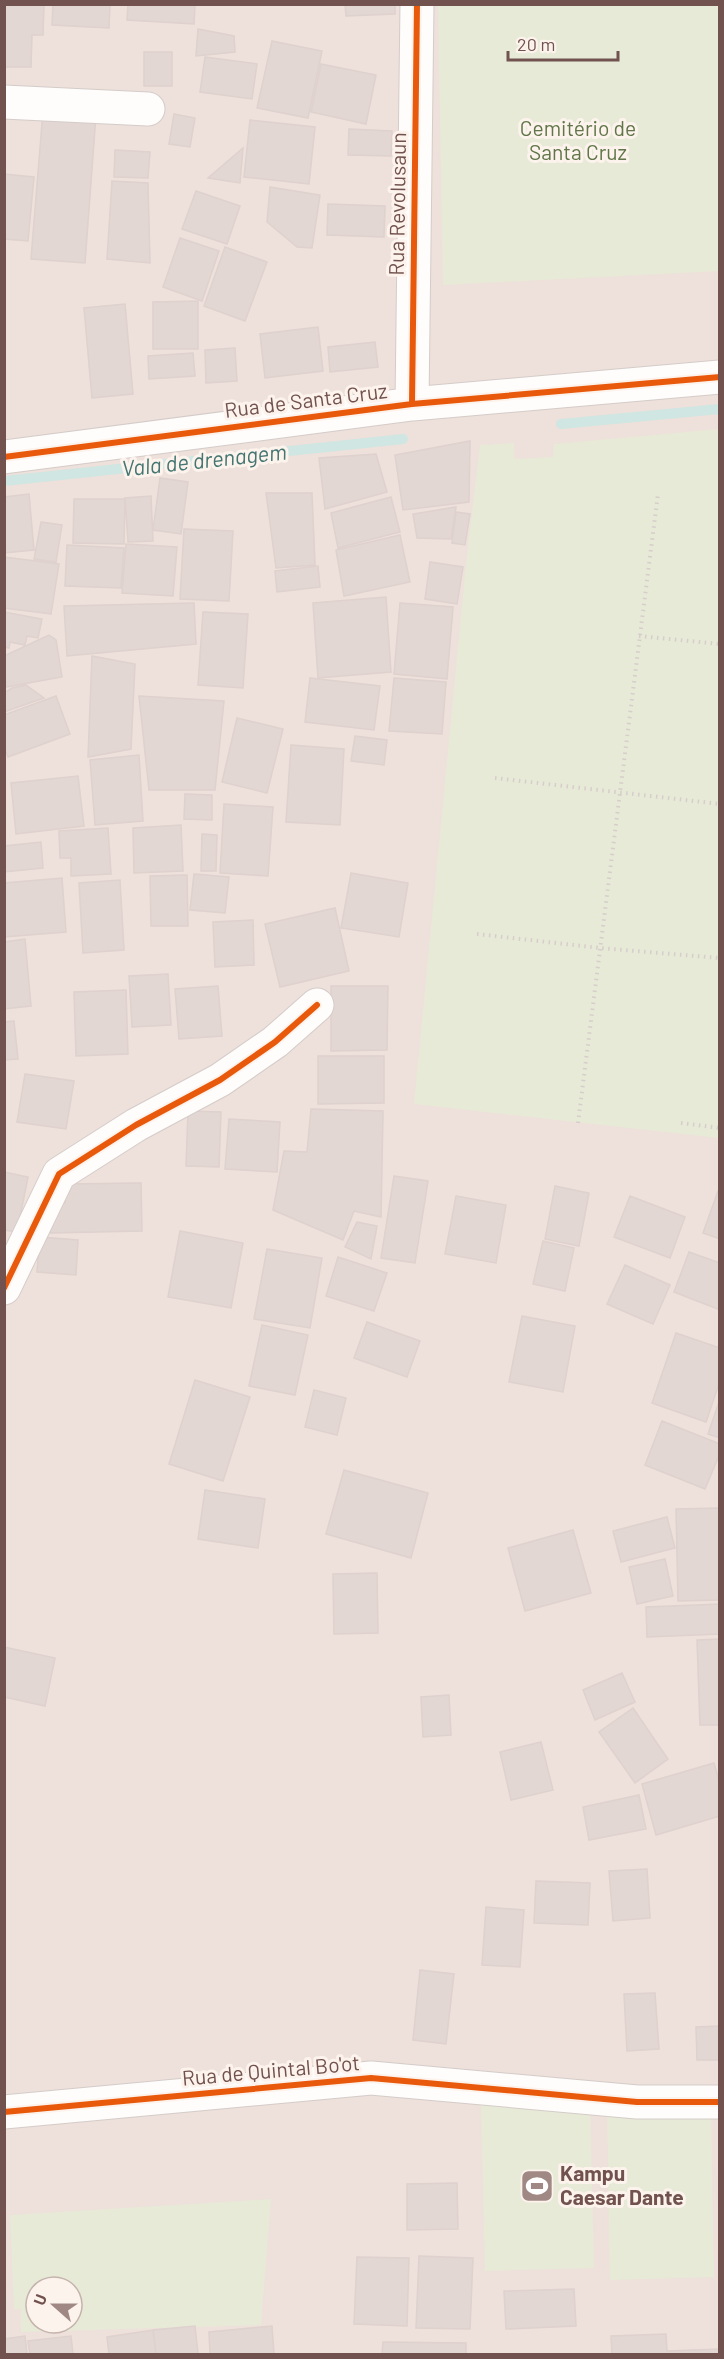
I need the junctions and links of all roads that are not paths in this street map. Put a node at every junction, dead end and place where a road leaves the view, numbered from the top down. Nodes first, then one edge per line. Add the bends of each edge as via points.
1 (417, 4) edge
2 (4, 102) edge
3 (148, 109) dead end
4 (720, 377) edge
5 (412, 404) junction
6 (4, 457) edge
7 (317, 1005) dead end
8 (4, 1288) edge
9 (720, 2102) edge
10 (4, 2112) edge

1 - 5 street, Rua Revolusaun
2 - 3 street
4 - 5 street, Rua de Santa Cruz
5 - 6 street, Rua de Santa Cruz
7 - 8 street via 275,1042 220,1080 136,1125 58,1174
9 - 10 street, Rua de Quintal Bo'ot via 638,2102 371,2078

